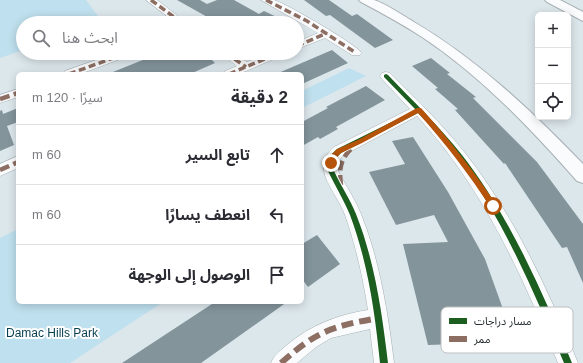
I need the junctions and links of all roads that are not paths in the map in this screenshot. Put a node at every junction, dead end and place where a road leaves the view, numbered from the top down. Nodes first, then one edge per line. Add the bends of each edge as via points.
1 (151, 0) edge
2 (266, 0) edge
3 (365, 0) edge
4 (537, 0) edge
5 (551, 0) edge
6 (559, 12) edge
7 (173, 16) edge
8 (297, 16) edge
9 (583, 17) edge
10 (571, 18) edge
11 (304, 19) edge
12 (583, 24) edge
13 (327, 33) junction
14 (304, 43) edge
15 (356, 53) dead end
16 (108, 60) edge
17 (236, 60) edge
18 (262, 60) edge
19 (246, 67) junction
20 (75, 72) edge
21 (234, 72) edge
22 (386, 76) dead end
23 (16, 94) edge
24 (0, 99) edge
25 (419, 110) junction
26 (16, 163) edge
27 (0, 170) edge
28 (583, 176) edge
29 (545, 307) edge
30 (379, 318) junction
31 (564, 353) edge
32 (281, 363) edge
33 (384, 363) edge
34 (568, 363) edge

1 - 7 street
2 - 8 street
3 - 28 street via 436,41 470,66 543,132
4 - 6 street
5 - 9 street
10 - 12 street
11 - 13 street
13 - 14 street
13 - 15 street
16 - 20 street
17 - 19 street
18 - 19 street
19 - 21 street
22 - 25 street
23 - 24 street
25 - 29 street via 444,137 493,206
25 - 30 street via 360,141 343,158 340,166 341,188 363,245
26 - 27 street
30 - 32 street via 327,330
30 - 33 street
31 - 34 street

